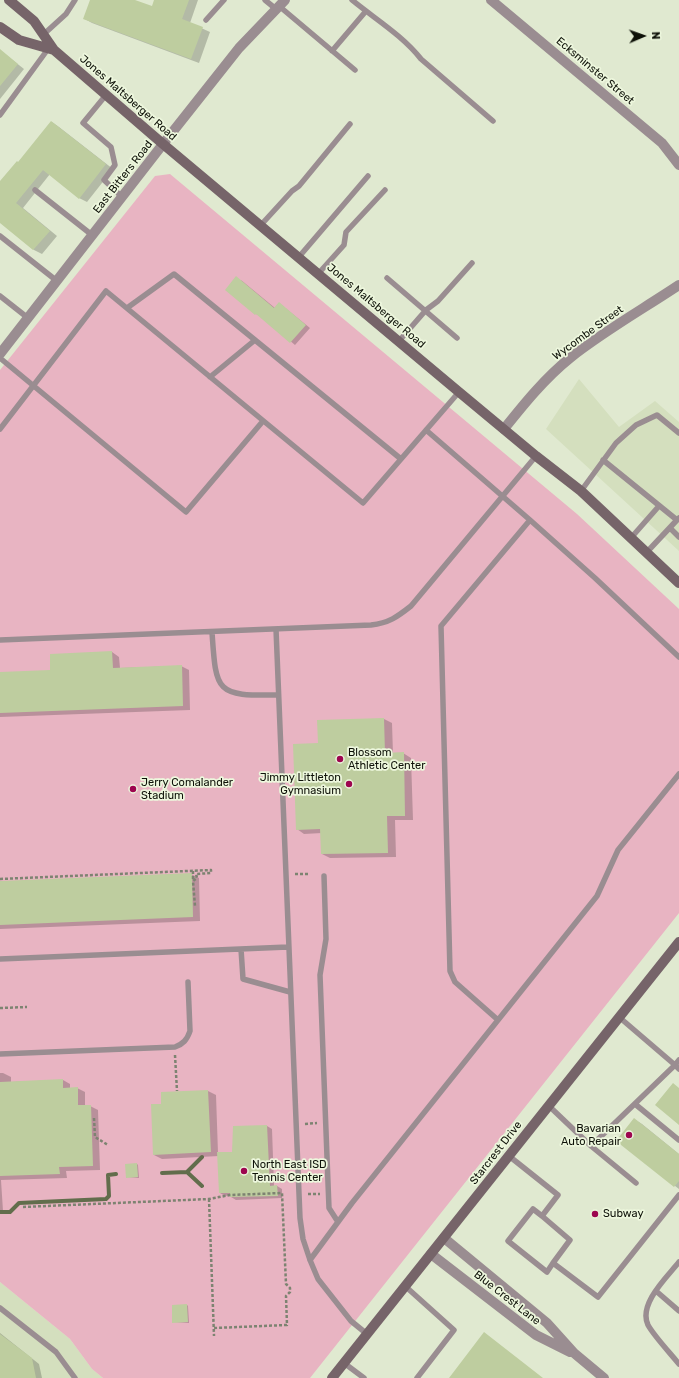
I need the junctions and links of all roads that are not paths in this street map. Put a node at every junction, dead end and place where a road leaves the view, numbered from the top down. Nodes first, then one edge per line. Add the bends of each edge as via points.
1 (9, 0) edge
2 (75, 0) edge
3 (224, 0) edge
4 (265, 0) edge
5 (352, 0) edge
6 (491, 0) edge
7 (280, 5) edge
8 (366, 12) junction
9 (206, 20) dead end
10 (0, 27) edge
11 (44, 34) junction
12 (51, 50) junction
13 (332, 51) junction
14 (355, 70) dead end
15 (106, 95) junction
16 (0, 115) edge
17 (493, 121) dead end
18 (350, 124) dead end
19 (163, 144) junction
20 (679, 164) edge
21 (368, 176) dead end
22 (35, 190) dead end
23 (385, 190) dead end
24 (122, 197) junction
25 (260, 226) junction
26 (92, 235) junction
27 (0, 236) edge
28 (298, 258) junction
29 (472, 263) dead end
30 (318, 274) junction
31 (387, 278) dead end
32 (56, 281) junction
33 (679, 285) edge
34 (0, 296) edge
35 (126, 308) junction
36 (426, 310) junction
37 (28, 318) junction
38 (457, 338) dead end
39 (255, 340) junction
40 (399, 341) junction
41 (0, 354) edge
42 (0, 358) edge
43 (210, 377) junction
44 (33, 385) junction
45 (459, 392) junction
46 (263, 420) junction
47 (0, 429) edge
48 (504, 429) junction
49 (426, 430) junction
50 (679, 433) edge
51 (536, 456) junction
52 (401, 459) junction
53 (603, 460) junction
54 (581, 491) junction
55 (502, 495) junction
56 (659, 506) junction
57 (678, 519) edge
58 (530, 520) junction
59 (670, 528) junction
60 (679, 537) edge
61 (630, 538) junction
62 (646, 553) junction
63 (679, 583) edge
64 (276, 629) junction
65 (212, 632) junction
66 (0, 640) edge
67 (679, 657) edge
68 (278, 695) junction
69 (679, 774) edge
70 (324, 876) dead end
71 (679, 942) edge
72 (288, 947) junction
73 (241, 949) junction
74 (0, 959) edge
75 (188, 982) dead end
76 (290, 992) junction
77 (619, 1017) junction
78 (498, 1020) junction
79 (0, 1054) edge
80 (679, 1060) edge
81 (677, 1067) edge
82 (635, 1104) junction
83 (549, 1106) junction
84 (679, 1140) edge
85 (591, 1146) junction
86 (509, 1156) junction
87 (636, 1183) dead end
88 (679, 1195) edge
89 (542, 1216) junction
90 (338, 1222) junction
91 (444, 1238) junction
92 (431, 1254) junction
93 (310, 1260) junction
94 (679, 1262) edge
95 (553, 1264) junction
96 (405, 1286) junction
97 (656, 1291) junction
98 (0, 1308) edge
99 (679, 1311) edge
100 (367, 1334) junction
101 (574, 1353) junction
102 (344, 1363) junction
103 (679, 1364) edge
104 (75, 1378) edge
105 (332, 1378) edge
106 (364, 1378) edge
107 (417, 1378) edge
108 (604, 1378) edge

1 - 11 main road, Jones Maltsberger Road via 34,20
2 - 11 lane via 66,14
3 - 9 lane
4 - 7 lane
5 - 8 lane
6 - 20 street, Ecksminster Street via 662,144
7 - 13 lane
7 - 19 street, East Bitters Road via 239,48
8 - 13 lane
8 - 17 lane via 413,48 421,59
10 - 12 main road, Jones Maltsberger Road via 19,40
11 - 12 main road, Jones Maltsberger Road
12 - 15 main road, Jones Maltsberger Road
12 - 16 lane
13 - 14 lane
15 - 19 main road, Jones Maltsberger Road
15 - 24 lane via 83,123 111,147 115,166 104,180
18 - 25 lane via 300,186 292,191
19 - 24 street, East Bitters Road
19 - 25 main road, Jones Maltsberger Road
21 - 28 lane
22 - 26 lane
23 - 30 lane via 346,232 344,245
24 - 26 street, East Bitters Road
25 - 28 main road, Jones Maltsberger Road
26 - 32 street, East Bitters Road
27 - 32 lane
28 - 30 main road, Jones Maltsberger Road
29 - 36 lane via 438,301
30 - 40 main road, Jones Maltsberger Road
31 - 36 lane
32 - 37 street, East Bitters Road
33 - 48 street, Wycombe Street via 570,358 540,386
34 - 37 lane
35 - 39 lane via 174,274
35 - 43 lane
35 - 44 lane via 106,291
36 - 38 lane
36 - 40 lane
37 - 41 street, East Bitters Road
39 - 43 lane
39 - 52 lane
40 - 45 main road, Jones Maltsberger Road
42 - 44 lane
43 - 46 lane
44 - 46 lane via 186,512
44 - 47 lane
45 - 48 main road, Jones Maltsberger Road
45 - 49 lane
46 - 52 lane via 363,503
48 - 51 main road, Jones Maltsberger Road
49 - 52 lane
49 - 55 lane
50 - 53 lane via 657,415 636,425 616,443
51 - 54 main road, Jones Maltsberger Road
51 - 55 lane
53 - 54 lane
53 - 56 lane
54 - 61 main road, Jones Maltsberger Road
55 - 58 lane
55 - 64 lane via 411,606 399,616 385,623 371,625
56 - 57 lane
56 - 61 lane
57 - 59 lane
58 - 67 lane
58 - 78 lane via 441,626 450,971 455,982
59 - 60 lane
59 - 62 lane
61 - 62 main road, Jones Maltsberger Road
62 - 63 main road, Jones Maltsberger Road
64 - 65 lane
64 - 68 lane
65 - 66 lane
65 - 68 lane via 214,664 220,684 225,690 245,695
68 - 72 lane
69 - 78 lane via 618,850 597,896
70 - 90 lane via 326,939 320,976 329,1208
71 - 77 main road, Starcrest Drive
72 - 73 lane
72 - 76 lane
73 - 74 lane
73 - 76 lane via 243,979
75 - 79 lane via 190,1031 187,1038 175,1047
76 - 93 lane via 300,1218
77 - 81 lane
77 - 83 main road, Starcrest Drive
78 - 90 lane
80 - 81 lane
81 - 82 lane
82 - 84 lane
82 - 85 lane
83 - 85 lane
83 - 86 main road, Starcrest Drive
85 - 87 lane
86 - 89 lane via 558,1194
86 - 91 main road, Starcrest Drive
88 - 95 lane via 598,1297
89 - 95 lane via 570,1240
89 - 95 lane via 533,1209 508,1241 547,1272
90 - 93 lane
91 - 92 main road, Starcrest Drive
91 - 101 street, Blue Crest Lane via 547,1323
92 - 96 main road, Starcrest Drive
92 - 101 street, Blue Crest Lane via 536,1335
93 - 100 lane via 318,1279 351,1321
94 - 97 lane
96 - 100 main road, Starcrest Drive
96 - 107 lane via 454,1330
97 - 99 lane
97 - 103 lane via 647,1307 649,1326
98 - 104 lane via 56,1352
100 - 102 main road, Starcrest Drive
101 - 108 street, Blue Crest Lane
102 - 105 main road, Starcrest Drive
102 - 106 lane

